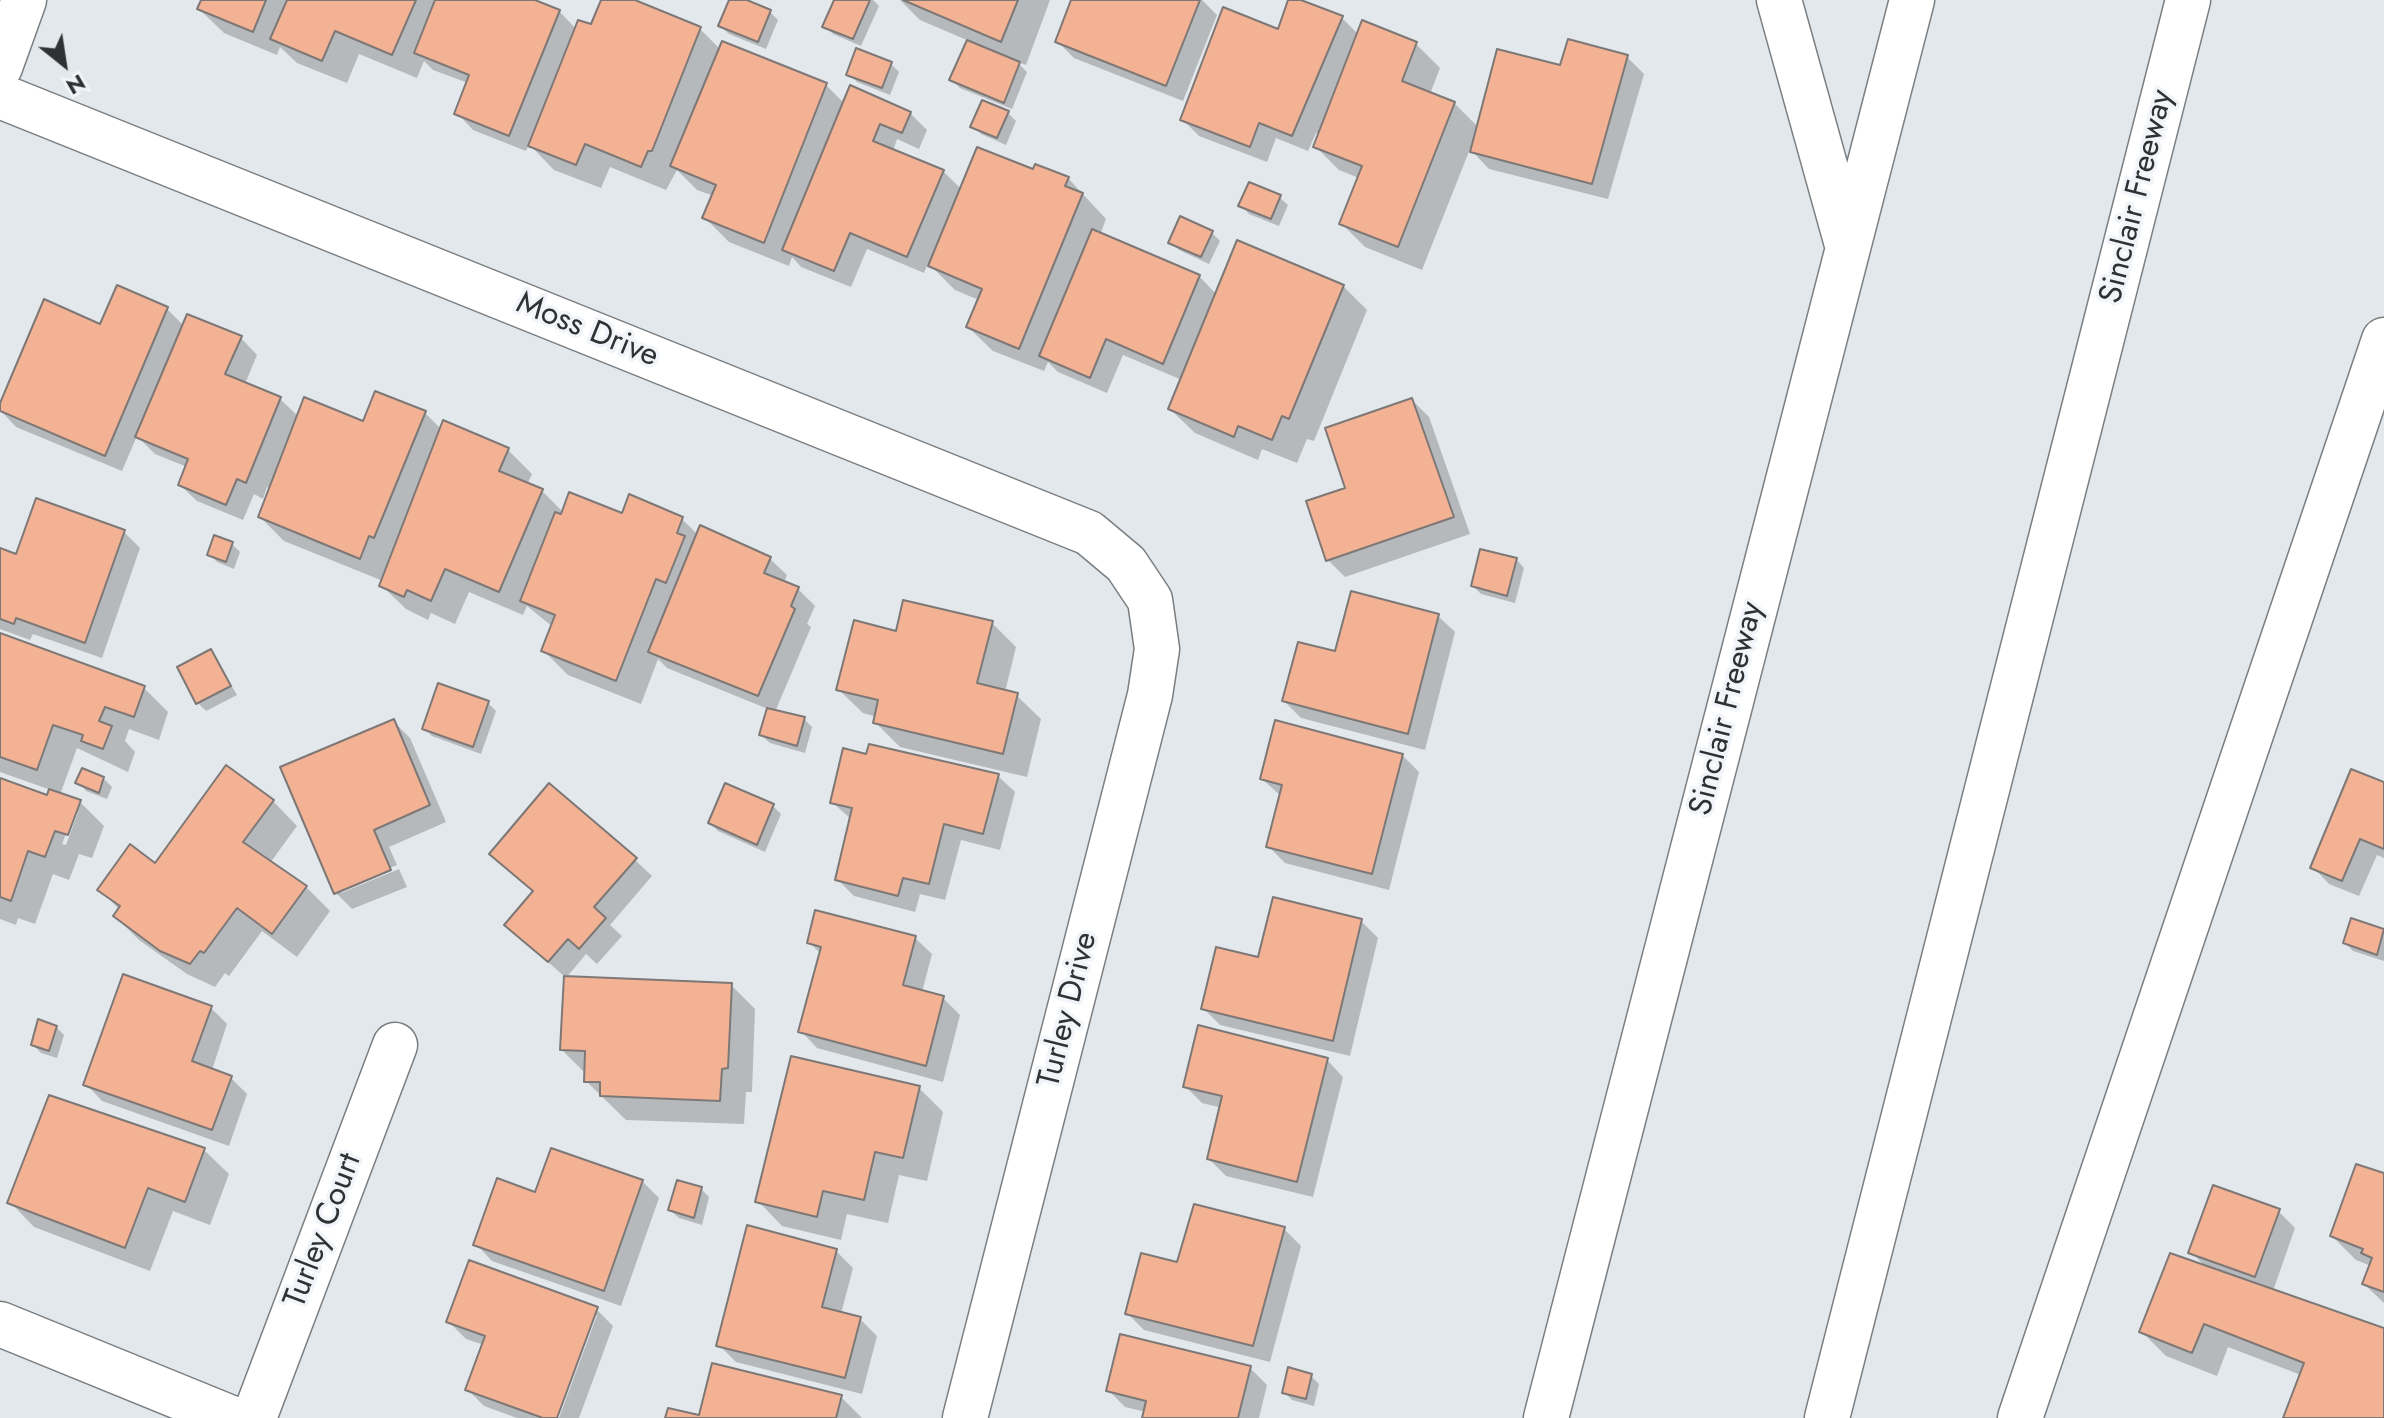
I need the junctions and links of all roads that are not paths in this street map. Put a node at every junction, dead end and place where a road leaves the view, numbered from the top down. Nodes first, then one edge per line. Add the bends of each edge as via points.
1 (24, 0) edge
2 (1779, 0) edge
3 (1912, 0) edge
4 (2188, 0) edge
5 (0, 67) edge
6 (0, 96) edge
7 (1847, 244) junction
8 (2384, 340) edge
9 (1150, 600) joint
10 (395, 1045) dead end
11 (0, 1324) edge
12 (231, 1418) edge
13 (254, 1418) edge
14 (965, 1418) edge
15 (1546, 1418) edge
16 (1827, 1418) edge
17 (2020, 1418) edge

1 - 5 main road
2 - 7 main road
3 - 7 main road, Sinclair Freeway
4 - 16 main road, Sinclair Freeway
6 - 9 main road, Moss Drive via 1089,533 1126,564
7 - 15 main road, Sinclair Freeway
8 - 17 main road
9 - 14 main road, Turley Drive via 1157,649 1150,695
10 - 13 main road, Turley Court
11 - 12 main road

